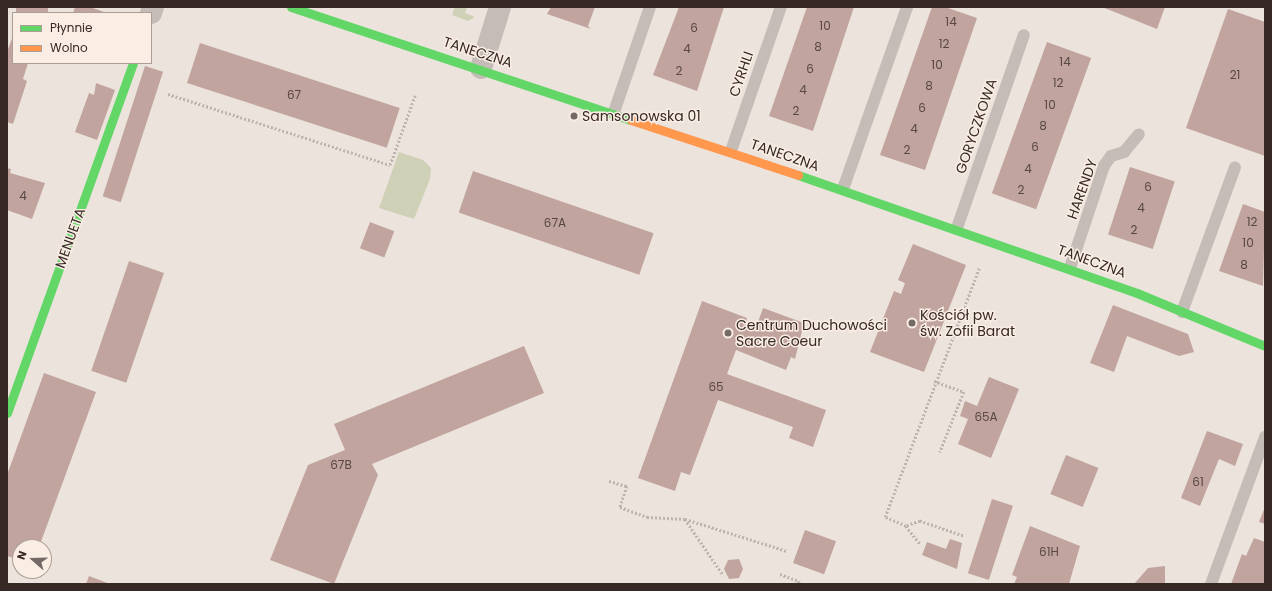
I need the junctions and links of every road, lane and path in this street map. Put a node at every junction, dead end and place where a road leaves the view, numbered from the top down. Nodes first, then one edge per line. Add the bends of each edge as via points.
1 (290, 7) edge
2 (500, 7) edge
3 (650, 7) edge
4 (781, 7) edge
5 (907, 7) edge
6 (1024, 35) dead end
7 (133, 64) edge
8 (481, 68) junction
9 (168, 94) dead end
10 (415, 95) dead end
11 (614, 112) junction
12 (1139, 134) dead end
13 (730, 151) junction
14 (1235, 167) dead end
15 (843, 189) junction
16 (957, 228) junction
17 (979, 268) dead end
18 (1070, 268) junction
19 (1182, 312) junction
20 (1265, 346) edge
21 (934, 381) junction
22 (7, 413) edge
23 (1265, 437) edge
24 (940, 452) dead end
25 (610, 481) dead end
26 (685, 519) junction
27 (906, 526) junction
28 (963, 536) dead end
29 (920, 544) dead end
30 (787, 551) dead end
31 (780, 574) dead end
32 (723, 575) dead end
33 (799, 584) edge
34 (1211, 584) edge

1 - 8 street, TANECZNA
2 - 8 street
3 - 11 lane
4 - 13 lane, CYRHLI
5 - 15 lane
6 - 16 lane, GORYCZKOWA
7 - 22 street, MENUETA
8 - 11 street, TANECZNA
9 - 10 path via 390,165
11 - 13 street, TANECZNA
12 - 18 lane, HARENDY via 1124,152 1112,156 1104,166
13 - 15 street, TANECZNA
14 - 19 lane
15 - 16 street, TANECZNA
16 - 18 street, TANECZNA
17 - 21 path
18 - 19 street, TANECZNA
19 - 20 street, TANECZNA
21 - 24 path via 964,392
21 - 27 path via 885,517
23 - 34 lane
25 - 26 path via 627,486 620,507 647,517
26 - 30 path
26 - 32 path
27 - 28 path via 920,520
27 - 29 path
31 - 33 path via 799,581

